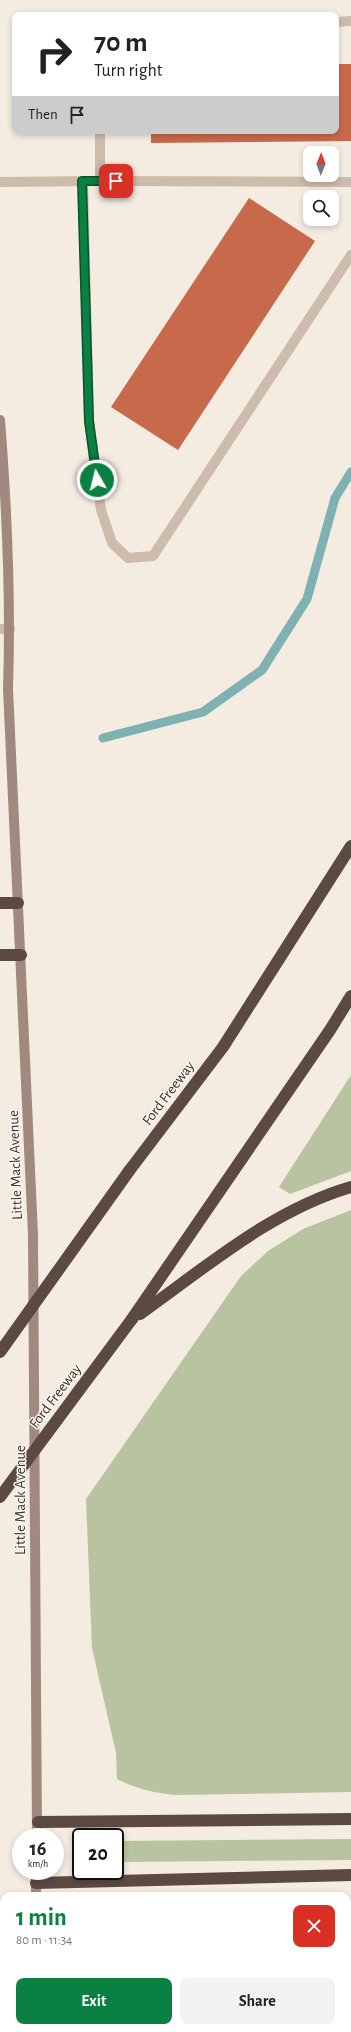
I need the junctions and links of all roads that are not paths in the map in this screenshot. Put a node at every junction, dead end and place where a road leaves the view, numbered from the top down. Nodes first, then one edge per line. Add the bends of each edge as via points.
1 (351, 21) edge
2 (339, 22) edge
3 (100, 134) edge
4 (82, 181) junction
5 (100, 181) junction
6 (0, 182) edge
7 (351, 182) edge
8 (351, 255) edge
9 (0, 420) edge
10 (3, 508) edge
11 (5, 629) edge
12 (351, 846) edge
13 (0, 903) edge
14 (18, 903) junction
15 (0, 955) edge
16 (21, 955) junction
17 (351, 996) edge
18 (351, 1188) edge
19 (132, 1319) junction
20 (0, 1352) edge
21 (0, 1496) edge
22 (351, 1820) edge
23 (38, 1822) junction
24 (38, 1828) edge
25 (351, 1875) edge
26 (64, 1877) edge
27 (36, 1880) edge
28 (36, 1892) edge

1 - 2 lane
3 - 5 lane
4 - 5 lane
4 - 6 lane
4 - 8 lane via 89,421 101,510 112,543 128,558 153,556
5 - 7 lane
9 - 10 main road, Little Mack Avenue
10 - 11 main road, Little Mack Avenue
11 - 14 main road, Little Mack Avenue
12 - 20 highway, Ford Freeway, bridge via 223,1047 129,1171
13 - 14 highway
14 - 16 main road, Little Mack Avenue
15 - 16 highway
16 - 23 main road, Little Mack Avenue via 33,1235
17 - 19 highway, Ford Freeway
18 - 19 highway via 332,1193 252,1235
19 - 21 highway, Ford Freeway, bridge
22 - 23 highway
23 - 24 main road, Little Mack Avenue
25 - 26 highway
27 - 28 main road

